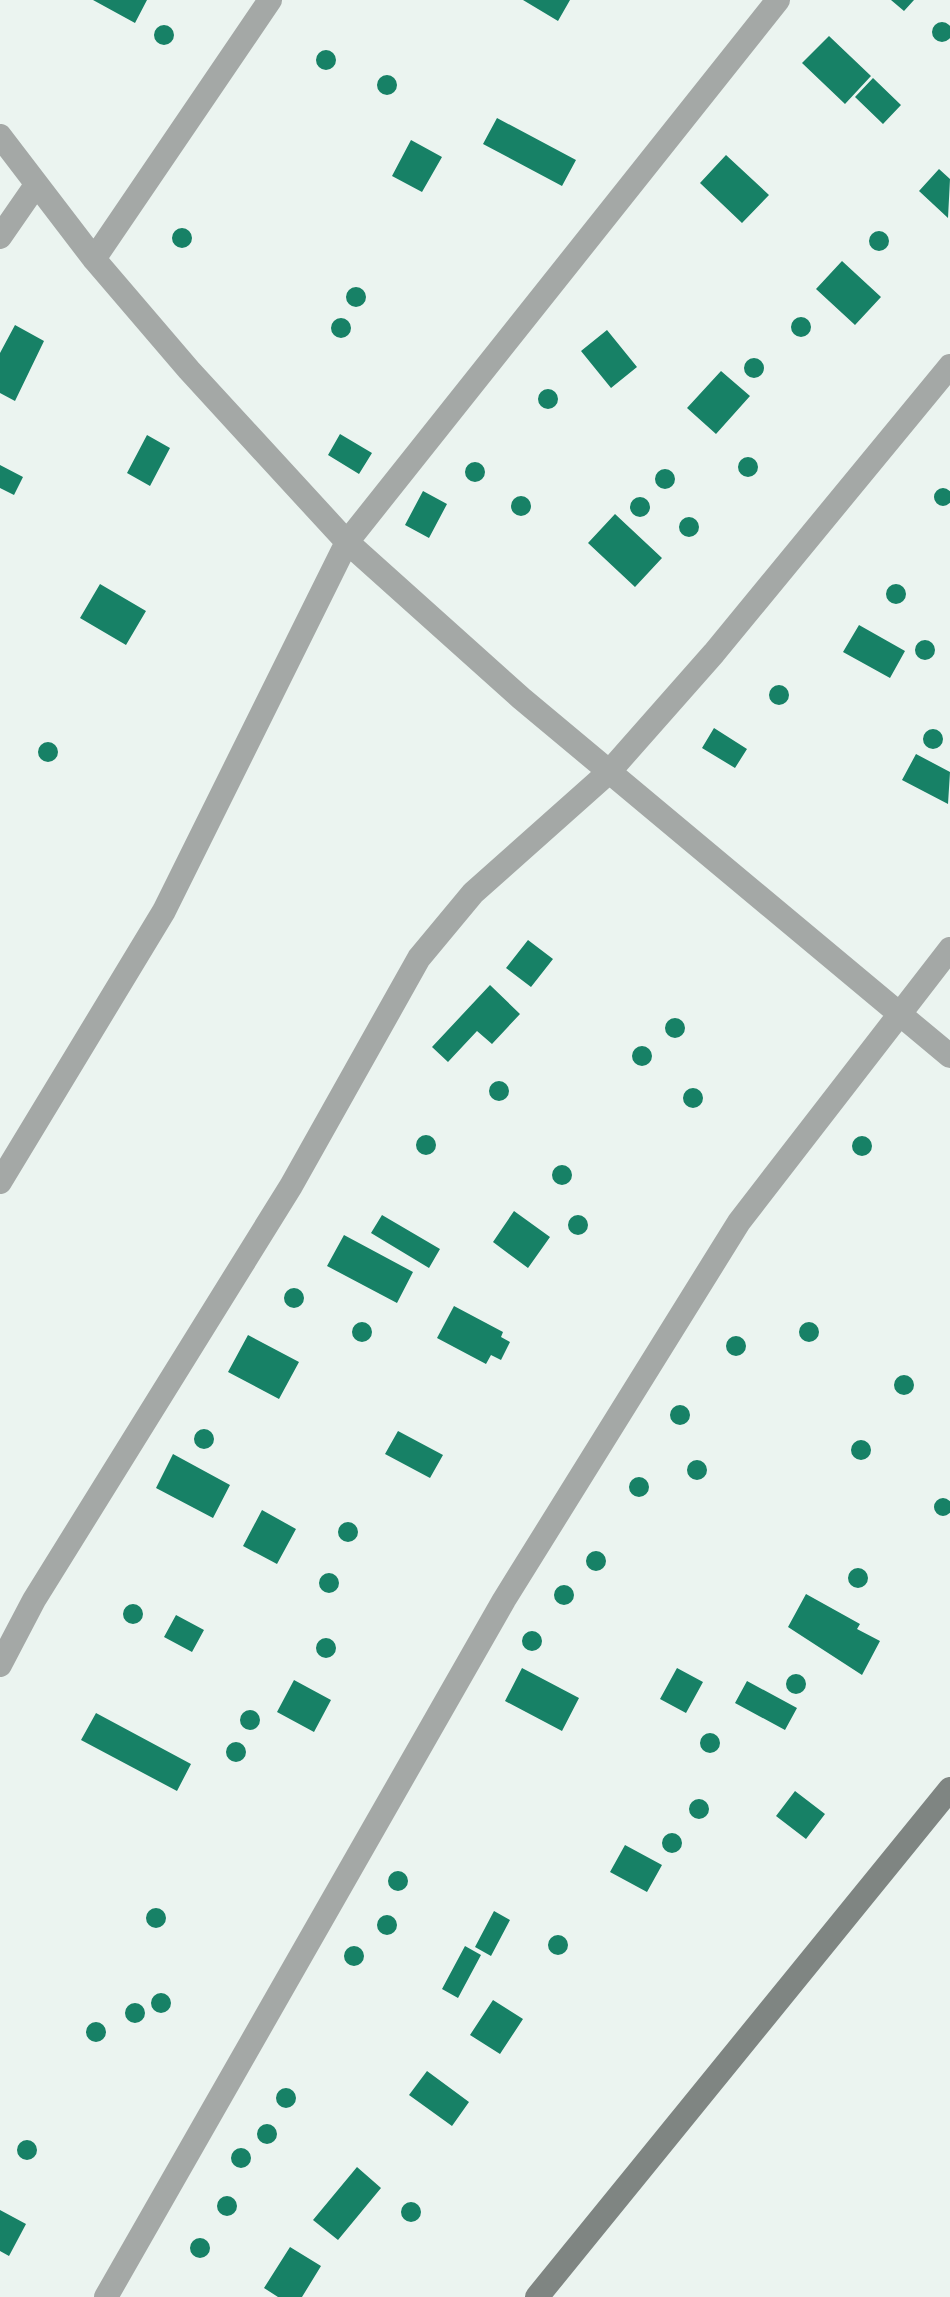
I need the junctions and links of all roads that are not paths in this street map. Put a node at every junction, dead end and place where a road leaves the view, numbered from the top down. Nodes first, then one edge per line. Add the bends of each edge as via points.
1 (270, 0) edge
2 (778, 0) edge
3 (0, 136) edge
4 (36, 185) junction
5 (0, 237) edge
6 (94, 259) junction
7 (950, 366) edge
8 (347, 542) junction
9 (609, 772) junction
10 (950, 949) edge
11 (900, 1015) junction
12 (950, 1056) edge
13 (0, 1182) edge
14 (0, 1665) edge
15 (950, 1789) edge
16 (106, 2297) edge
17 (537, 2297) edge

1 - 6 street
2 - 8 street
3 - 4 street
4 - 5 street
4 - 6 street
6 - 8 street
7 - 9 street
8 - 9 street
8 - 13 street via 164,911
9 - 11 street
9 - 14 street via 473,893 419,958 291,1186 34,1600
10 - 11 street
11 - 12 street
11 - 16 street via 739,1222 512,1586
15 - 17 main road

